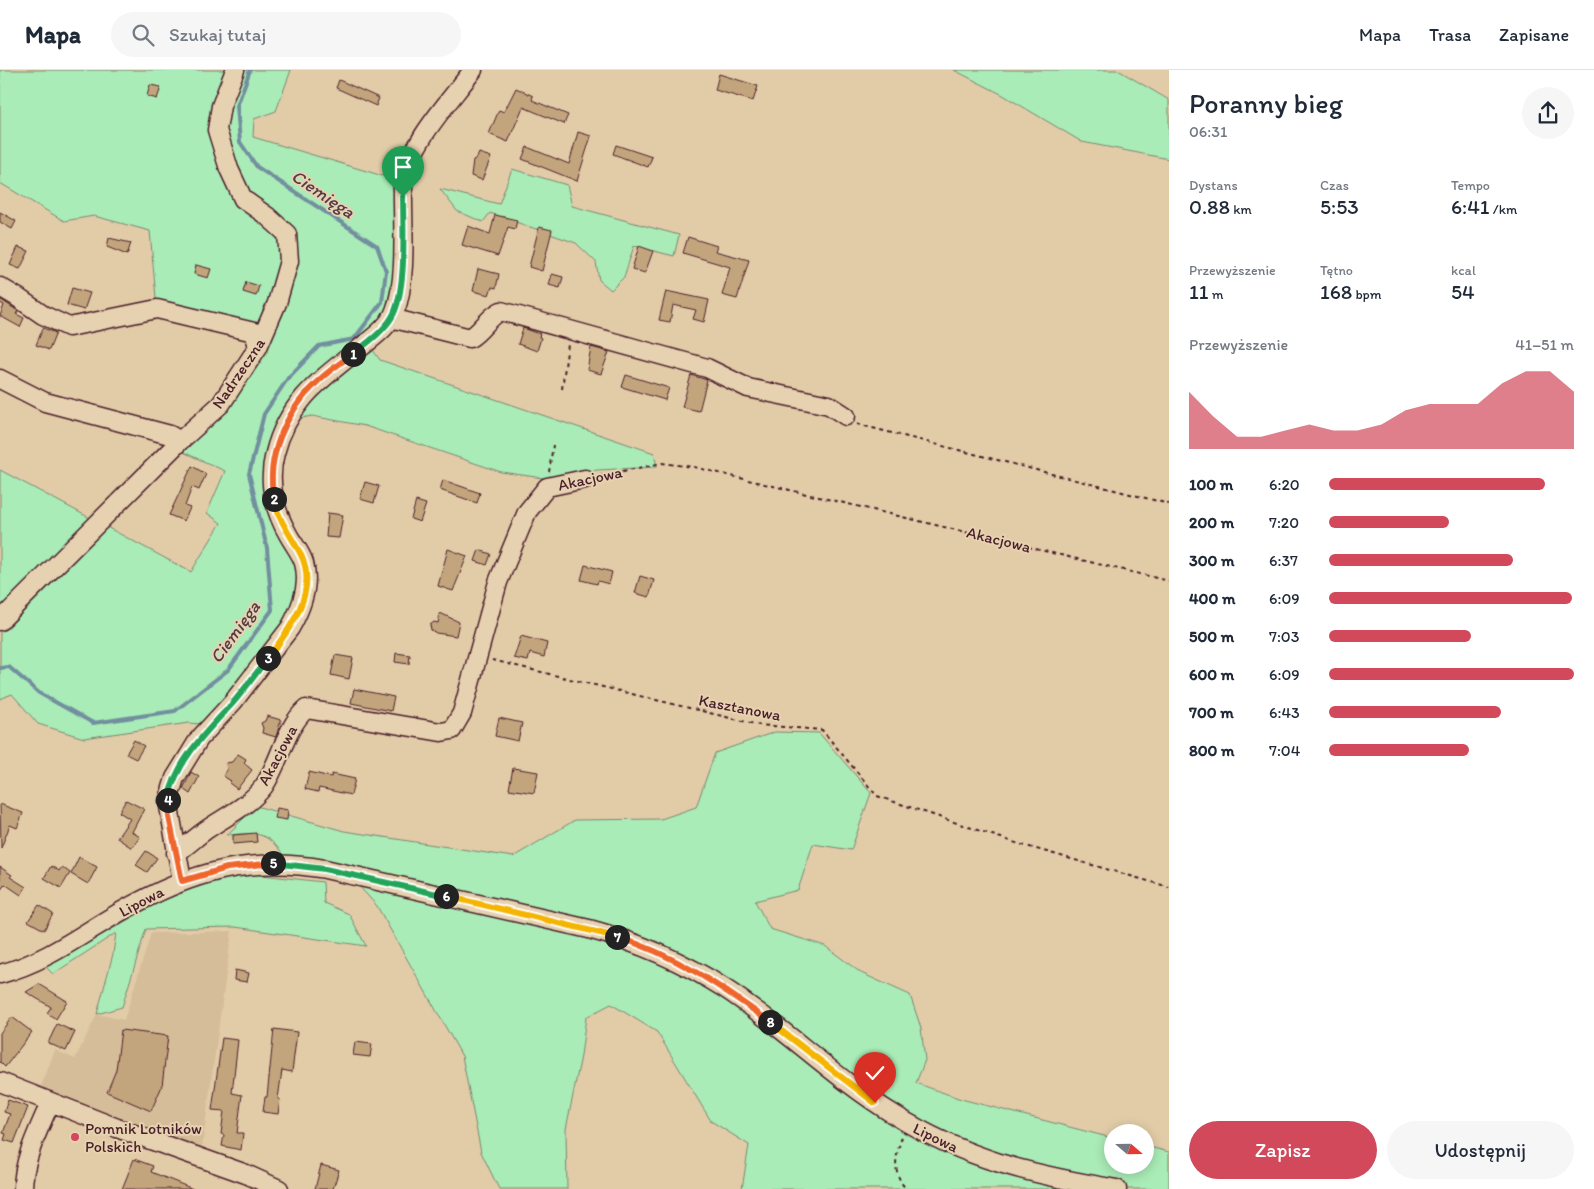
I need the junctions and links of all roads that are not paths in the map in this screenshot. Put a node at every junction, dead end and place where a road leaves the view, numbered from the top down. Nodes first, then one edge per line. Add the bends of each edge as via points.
1 (235, 70) edge
2 (473, 70) edge
3 (0, 287) edge
4 (391, 318) junction
5 (258, 347) junction
6 (0, 379) edge
7 (846, 416) road end
8 (180, 441) junction
9 (585, 479) road end
10 (0, 621) edge
11 (176, 853) junction
12 (182, 881) junction
13 (0, 974) edge
14 (0, 1082) edge
15 (50, 1102) junction
16 (23, 1189) edge
17 (279, 1189) edge
18 (1117, 1189) edge

1 - 5 street, Nadrzeczna via 221,106 217,130 229,169 243,199 287,234 289,261 277,303
2 - 4 street via 409,160 403,182 401,284 396,310
3 - 5 street via 43,315 70,326 157,309 254,332
4 - 7 street via 470,338 500,311 707,368 748,388 829,405
4 - 11 street via 383,329 316,382 294,408 280,436 272,466 272,490 275,506 302,558 305,588 298,615 290,628 233,702 199,739 175,778 168,801
5 - 8 street, Nadrzeczna via 221,404
6 - 8 street via 45,402 170,435
8 - 10 street, Nadrzeczna
9 - 11 street, Akacjowa via 547,487 527,512 498,582 462,713 452,730 441,732 306,709 297,717 263,786 237,811
11 - 12 street
12 - 13 street, Lipowa via 121,912 49,956
12 - 18 street, Lipowa via 246,865 273,863 315,867 630,941 679,962 725,989 875,1103 950,1145 1001,1165
14 - 15 street
15 - 16 street via 33,1143
15 - 17 street

